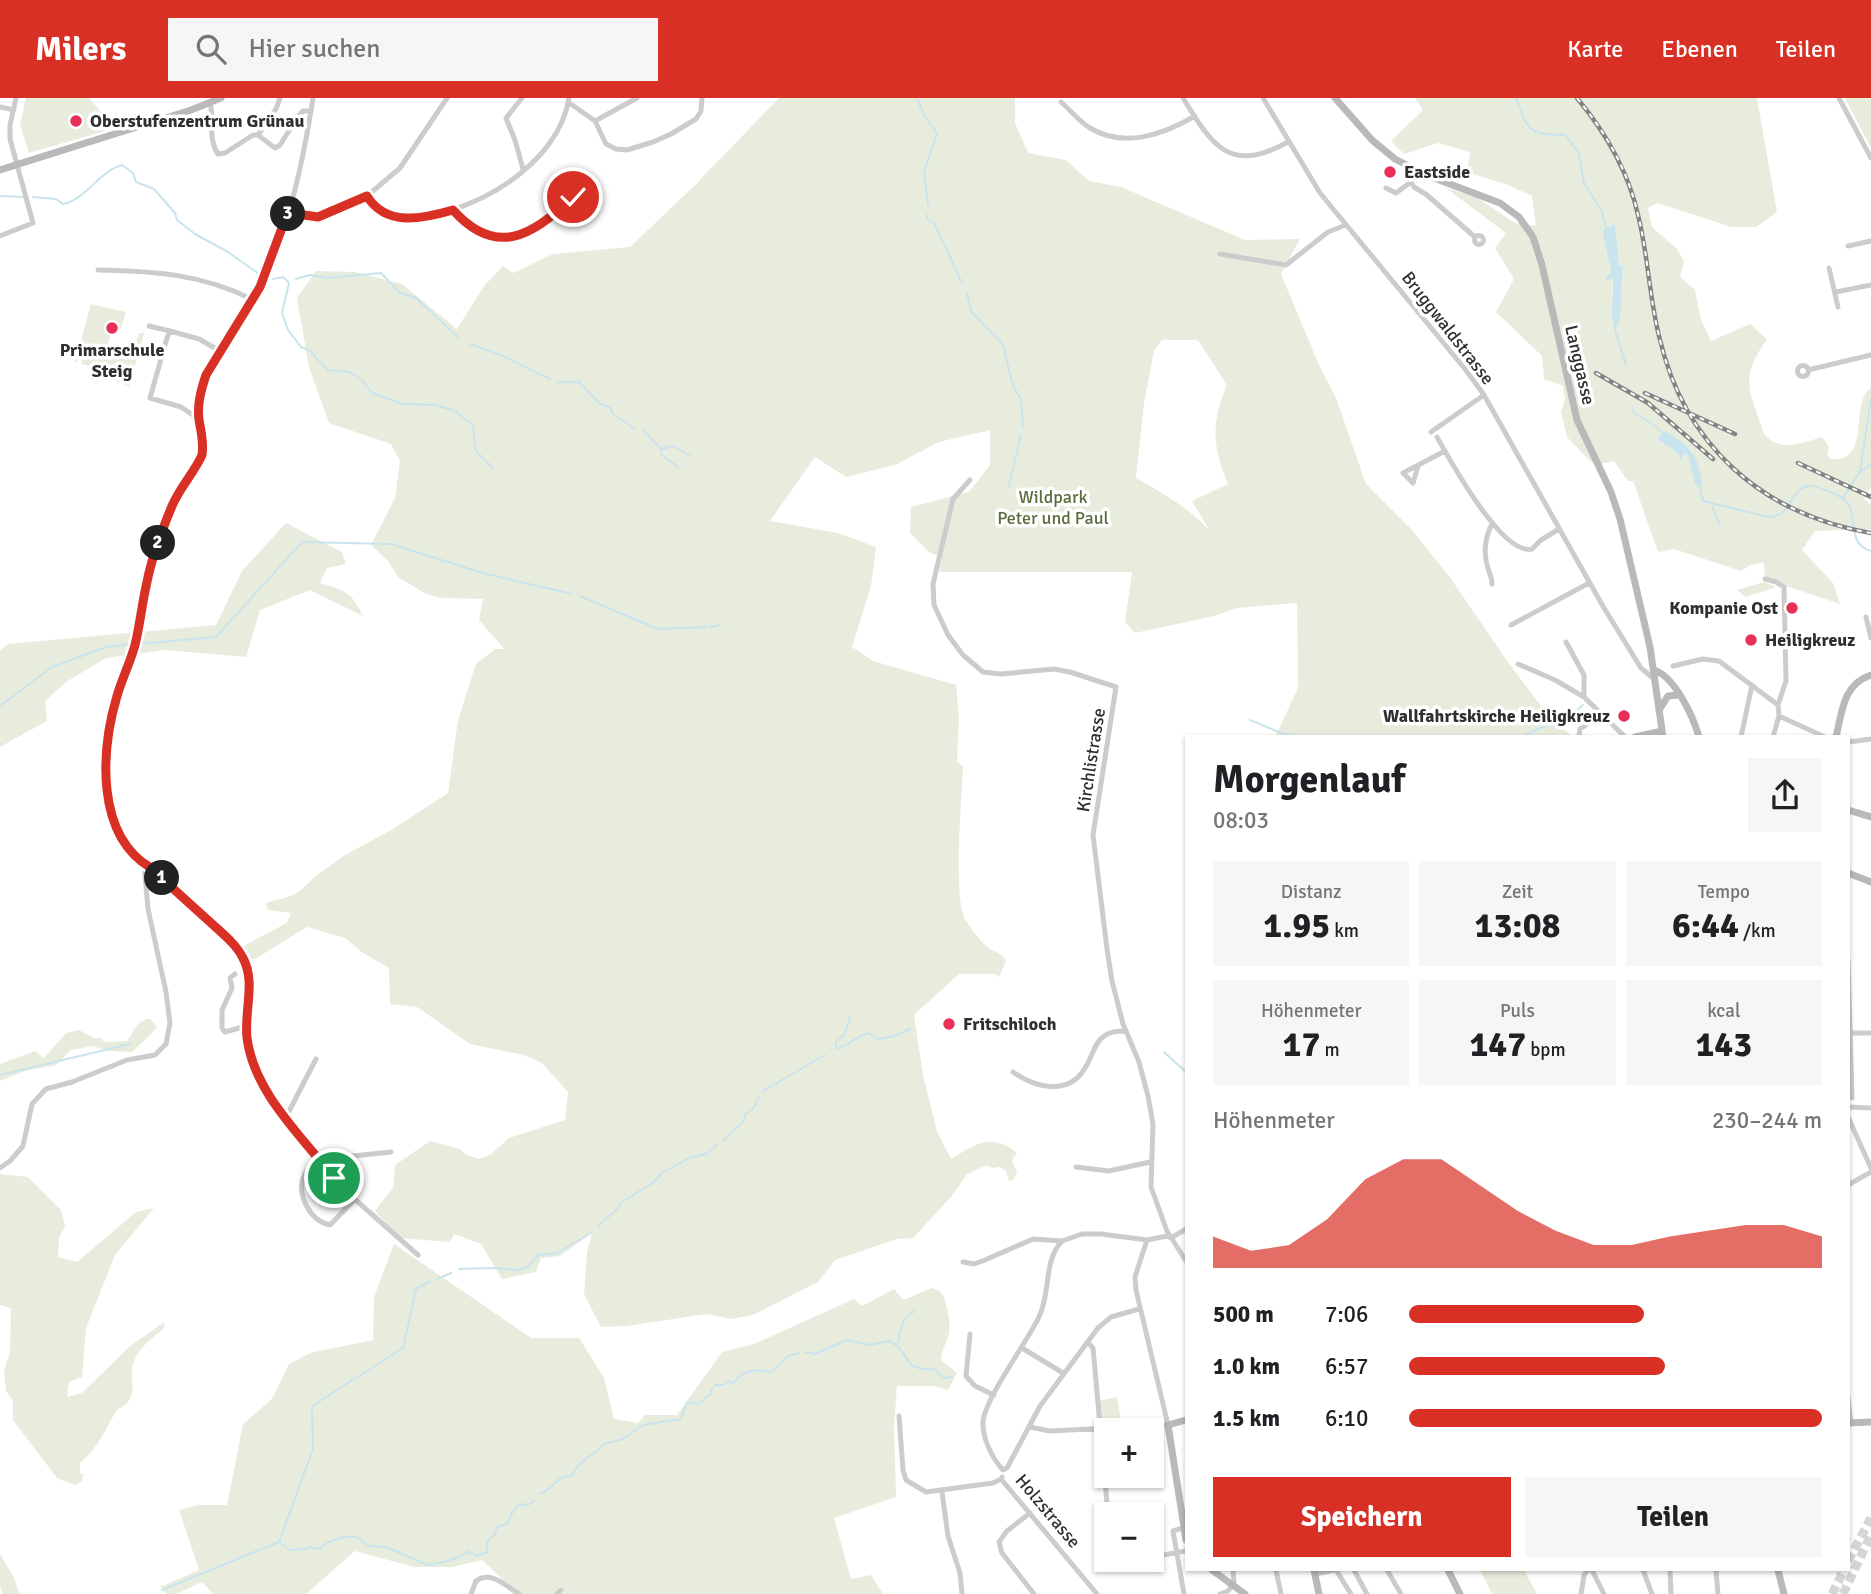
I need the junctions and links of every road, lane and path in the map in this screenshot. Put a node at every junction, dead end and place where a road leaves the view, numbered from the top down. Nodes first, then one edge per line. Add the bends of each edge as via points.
1 (16, 98) edge
2 (221, 98) edge
3 (280, 98) edge
4 (313, 98) edge
5 (437, 98) edge
6 (447, 98) edge
7 (522, 98) edge
8 (637, 98) edge
9 (702, 98) edge
10 (1183, 98) edge
11 (1263, 98) edge
12 (1335, 98) edge
13 (1839, 98) edge
14 (568, 100) edge
15 (1061, 102) dead end
16 (210, 103) junction
17 (443, 105) junction
18 (0, 107) edge
19 (14, 110) junction
20 (311, 111) junction
21 (1195, 116) junction
22 (595, 121) junction
23 (258, 135) junction
24 (1288, 142) junction
25 (1871, 158) edge
26 (18, 164) junction
27 (0, 170) edge
28 (523, 170) junction
29 (1416, 171) junction
30 (591, 176) dead end
31 (1411, 182) junction
32 (1386, 188) dead end
33 (367, 196) junction
34 (289, 209) junction
35 (453, 210) junction
36 (1346, 225) junction
37 (0, 236) edge
38 (1475, 237) dead end
39 (1871, 241) edge
40 (1848, 246) dead end
41 (1220, 254) dead end
42 (1829, 268) dead end
43 (98, 270) dead end
44 (1871, 285) edge
45 (1836, 292) junction
46 (253, 300) junction
47 (1838, 307) dead end
48 (149, 326) dead end
49 (170, 331) junction
50 (220, 351) junction
51 (1871, 355) edge
52 (1808, 370) dead end
53 (1484, 395) junction
54 (199, 402) junction
55 (188, 411) junction
56 (199, 419) junction
57 (1431, 432) dead end
58 (1437, 437) dead end
59 (1445, 451) junction
60 (1418, 466) dead end
61 (970, 480) dead end
62 (1492, 524) junction
63 (1559, 529) junction
64 (1765, 579) dead end
65 (1589, 583) junction
66 (1492, 584) dead end
67 (1866, 617) dead end
68 (1511, 625) dead end
69 (1871, 638) edge
70 (1566, 642) dead end
71 (1637, 660) junction
72 (1518, 664) dead end
73 (1673, 666) dead end
74 (1654, 670) junction
75 (1871, 675) edge
76 (1654, 679) junction
77 (1752, 685) junction
78 (1677, 693) junction
79 (1584, 697) junction
80 (1778, 705) junction
81 (1659, 710) junction
82 (1601, 715) junction
83 (1779, 716) junction
84 (1663, 734) edge
85 (1579, 735) edge
86 (1623, 735) edge
87 (1698, 735) edge
88 (1741, 735) edge
89 (1774, 735) edge
90 (1821, 735) edge
91 (1837, 735) edge
92 (1871, 739) edge
93 (1850, 742) edge
94 (1850, 811) edge
95 (1871, 817) edge
96 (144, 864) junction
97 (1850, 874) edge
98 (1871, 882) edge
99 (234, 974) dead end
100 (246, 1026) junction
101 (1126, 1031) junction
102 (1850, 1033) edge
103 (1871, 1033) edge
104 (1850, 1055) edge
105 (316, 1059) dead end
106 (1013, 1072) dead end
107 (1852, 1098) dead end
108 (1850, 1107) edge
109 (1871, 1108) edge
110 (286, 1117) junction
111 (1850, 1122) edge
112 (391, 1152) dead end
113 (1150, 1161) junction
114 (322, 1163) junction
115 (1076, 1167) dead end
116 (0, 1168) edge
117 (1871, 1170) edge
118 (1850, 1184) edge
119 (354, 1200) junction
120 (1185, 1231) edge
121 (1171, 1238) junction
122 (1147, 1240) junction
123 (1062, 1241) junction
124 (418, 1255) dead end
125 (1185, 1259) edge
126 (963, 1262) dead end
127 (1139, 1309) junction
128 (970, 1334) dead end
129 (1087, 1342) junction
130 (1022, 1348) junction
131 (1063, 1373) junction
132 (994, 1395) junction
133 (899, 1416) dead end
134 (1100, 1418) edge
135 (1185, 1420) edge
136 (1871, 1422) edge
137 (1850, 1423) edge
138 (1164, 1425) edge
139 (1168, 1425) junction
140 (1030, 1427) junction
141 (1094, 1428) edge
142 (1003, 1470) junction
143 (1001, 1479) junction
144 (942, 1492) junction
145 (1030, 1513) junction
146 (1185, 1521) edge
147 (1185, 1527) edge
148 (1185, 1551) edge
149 (1176, 1553) junction
150 (1164, 1555) edge
151 (1213, 1571) edge
152 (1233, 1571) edge
153 (1276, 1571) edge
154 (1336, 1571) edge
155 (1355, 1571) edge
156 (1388, 1571) edge
157 (1448, 1571) edge
158 (1588, 1571) edge
159 (1591, 1571) edge
160 (1643, 1571) edge
161 (1670, 1571) edge
162 (1716, 1571) edge
163 (1778, 1571) edge
164 (1315, 1572) edge
165 (1233, 1586) junction
166 (471, 1594) edge
167 (519, 1594) edge
168 (962, 1594) edge
169 (1034, 1594) edge
170 (1097, 1594) edge
171 (1184, 1594) edge
172 (1220, 1594) edge
173 (1245, 1594) edge
174 (1281, 1594) edge
175 (1320, 1594) edge
176 (1351, 1594) edge
177 (1367, 1594) edge
178 (1401, 1594) edge
179 (1460, 1594) edge
180 (1581, 1594) edge
181 (1604, 1594) edge
182 (1652, 1594) edge
183 (1671, 1594) edge
184 (1718, 1594) edge
185 (1784, 1594) edge

1 - 19 street
2 - 16 main road
3 - 23 street
4 - 20 street
5 - 17 street
6 - 17 street
7 - 28 street via 506,118
8 - 22 street
9 - 22 street via 696,119 627,150 606,144
10 - 21 street
11 - 24 street, Bruggwaldstrasse
12 - 29 main road, Langgasse via 1378,145
13 - 25 street
14 - 22 street
14 - 28 street via 554,135
15 - 21 street via 1091,128 1122,137 1152,136
16 - 23 street via 211,138 218,154
16 - 26 main road
17 - 33 street via 400,167
18 - 19 street
19 - 26 street via 10,134
20 - 23 street via 299,115 275,148
20 - 34 street
21 - 24 street via 1212,140 1235,156 1258,156
24 - 36 street, Bruggwaldstrasse
26 - 27 main road
26 - 37 street via 33,223
28 - 35 street via 491,194
29 - 31 street
29 - 74 main road, Langgasse via 1500,203 1519,217 1533,237 1582,433 1620,519
30 - 35 street via 549,219 509,238 477,232
31 - 32 street via 1396,193
31 - 38 street
33 - 34 street via 318,217
33 - 35 street via 389,217
34 - 46 street
36 - 41 street via 1328,232 1286,265
36 - 53 street, Bruggwaldstrasse
39 - 40 street
42 - 45 street
43 - 46 street via 191,277
44 - 45 street
45 - 47 street
46 - 50 street
48 - 49 street
49 - 50 street via 200,339
49 - 55 street via 150,398
50 - 54 street via 206,375
51 - 52 street
53 - 57 street
53 - 63 street, Bruggwaldstrasse
54 - 55 street
54 - 56 street
55 - 56 street
56 - 96 street via 202,455 173,502 154,556 135,647 111,723 106,779 109,810 120,835
58 - 59 street
59 - 60 street
59 - 62 street
61 - 101 street, Kirchlistrasse via 953,499 933,584 934,605 948,635 983,672 1054,670 1116,687 1093,835 1112,981
62 - 63 street via 1525,550
62 - 66 street via 1485,549
63 - 65 street, Bruggwaldstrasse
64 - 80 street via 1784,587 1787,670
65 - 68 street
65 - 71 street, Bruggwaldstrasse
67 - 69 street
70 - 79 street via 1584,675
71 - 74 street, Bruggwaldstrasse
71 - 76 street, Bruggwaldstrasse
72 - 79 street
73 - 77 street via 1715,660
74 - 76 main road, Langgasse
74 - 78 main road via 1663,674
75 - 91 main road via 1850,689
76 - 78 main road
76 - 81 main road, Langgasse
77 - 80 street
77 - 88 street
78 - 81 main road via 1668,696
78 - 87 main road
79 - 82 street
80 - 83 street
81 - 84 main road, Langgasse
82 - 85 street via 1580,729
82 - 86 street
83 - 89 street
83 - 90 street
92 - 93 street
94 - 95 main road
96 - 100 street via 243,958 249,978
96 - 116 street via 170,1023 166,1044 155,1055 120,1062 46,1089 32,1104 23,1146
97 - 98 main road
99 - 100 street via 222,1010 222,1028 225,1032
100 - 110 street via 257,1074
101 - 106 street via 1102,1038 1081,1074 1066,1084 1046,1087
101 - 113 street, Kirchlistrasse via 1139,1062 1153,1124
102 - 103 street
104 - 107 street
105 - 110 street
108 - 109 street
110 - 114 street
111 - 117 street
112 - 114 street
113 - 115 street via 1109,1171
113 - 121 street, Kirchlistrasse via 1153,1196
114 - 119 street
114 - 119 street via 308,1168 302,1182 303,1196 314,1216 330,1225
117 - 118 street
119 - 124 street
120 - 121 street
121 - 122 street
121 - 125 street, Kirchlistrasse
122 - 123 street via 1082,1234
122 - 127 street via 1135,1277
123 - 126 street via 1033,1239 985,1261
123 - 130 street via 1052,1254 1044,1307
127 - 129 street via 1111,1317
127 - 139 street
128 - 132 street via 966,1376
129 - 131 street
129 - 134 street via 1093,1348
130 - 131 street
130 - 132 street
131 - 140 street
132 - 142 street via 984,1430
133 - 144 street, Holzstrasse via 906,1480 926,1492
135 - 139 main road
136 - 137 main road
138 - 139 street
139 - 146 main road
140 - 141 street via 1050,1431
140 - 142 street
142 - 143 street, Holzstrasse
143 - 144 street, Holzstrasse
143 - 145 street, Holzstrasse
144 - 168 street
145 - 169 street via 999,1542 1002,1553
145 - 170 street, Holzstrasse
147 - 149 street via 1173,1531
148 - 149 street
149 - 150 street
149 - 171 street
151 - 165 main road
152 - 165 street
153 - 174 street
154 - 176 street
155 - 177 street
156 - 178 street
157 - 179 main road
158 - 180 street
159 - 181 street
160 - 182 street
161 - 183 street
162 - 184 street
163 - 185 main road
164 - 175 main road
165 - 172 street
165 - 173 main road
166 - 167 street via 476,1581 486,1577

